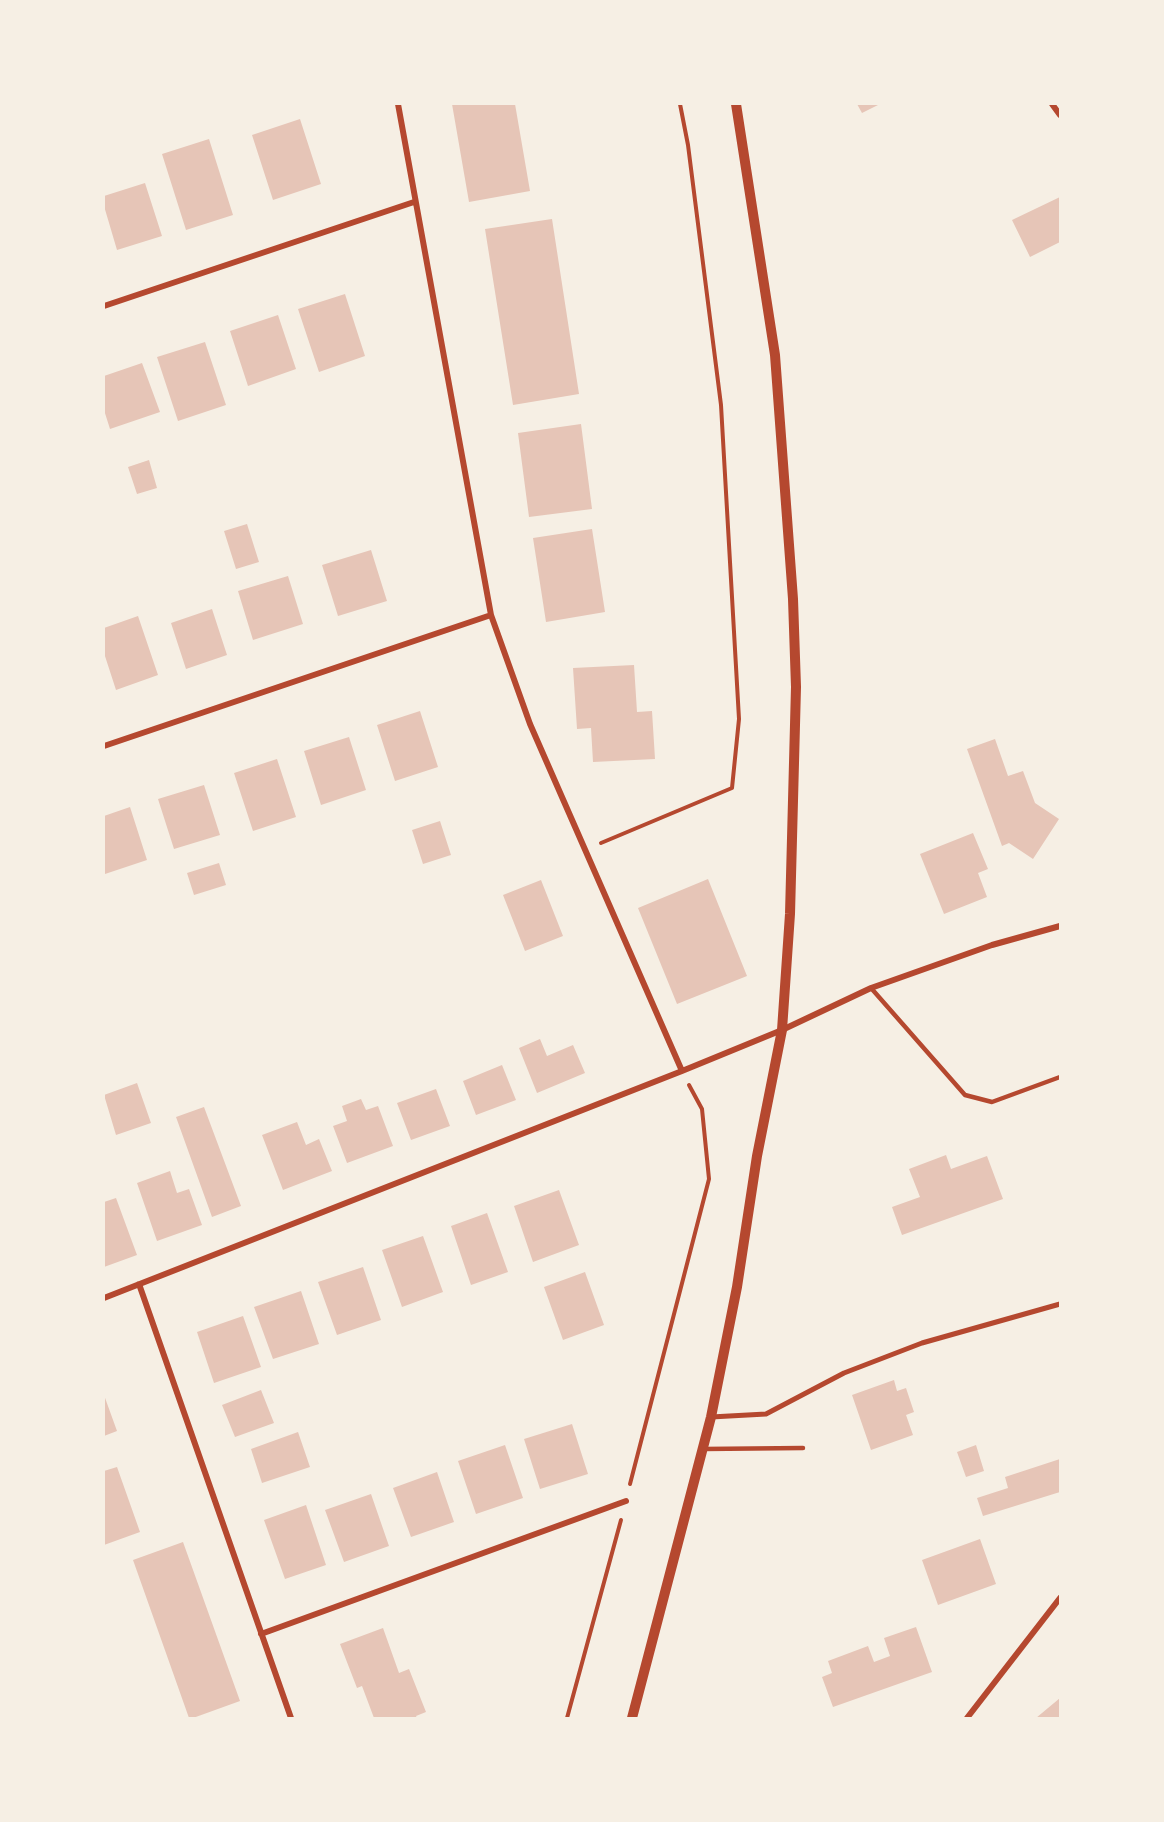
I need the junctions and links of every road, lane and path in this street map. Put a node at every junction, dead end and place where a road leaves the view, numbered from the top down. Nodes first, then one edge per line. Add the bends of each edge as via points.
1 (398, 104) edge
2 (680, 104) edge
3 (736, 104) edge
4 (1052, 104) edge
5 (1060, 115) edge
6 (414, 202) junction
7 (104, 306) edge
8 (491, 615) junction
9 (104, 746) edge
10 (585, 851) junction
11 (1060, 926) edge
12 (871, 988) junction
13 (782, 1030) junction
14 (682, 1071) junction
15 (1060, 1077) edge
16 (139, 1284) junction
17 (104, 1298) edge
18 (1060, 1304) edge
19 (711, 1417) junction
20 (803, 1448) dead end
21 (703, 1449) junction
22 (626, 1501) junction
23 (1060, 1598) edge
24 (261, 1634) junction
25 (291, 1719) edge
26 (567, 1719) edge
27 (632, 1719) edge
28 (967, 1719) edge

1 - 6 street
2 - 10 path via 721,405 739,719 732,788
3 - 13 street via 775,356 793,599 794,790
4 - 5 street
6 - 7 street
6 - 8 street
8 - 9 street
8 - 10 street via 530,724
10 - 14 street
11 - 12 street via 992,945
12 - 13 street
12 - 15 lane via 965,1095 992,1102
13 - 14 street
13 - 19 street
14 - 16 street
14 - 22 path via 702,1109 709,1179
16 - 17 street
16 - 24 street
18 - 19 street via 911,1348 844,1373 766,1414
19 - 21 street
20 - 21 lane
21 - 27 street
22 - 24 street
22 - 26 path
23 - 28 street
24 - 25 street

